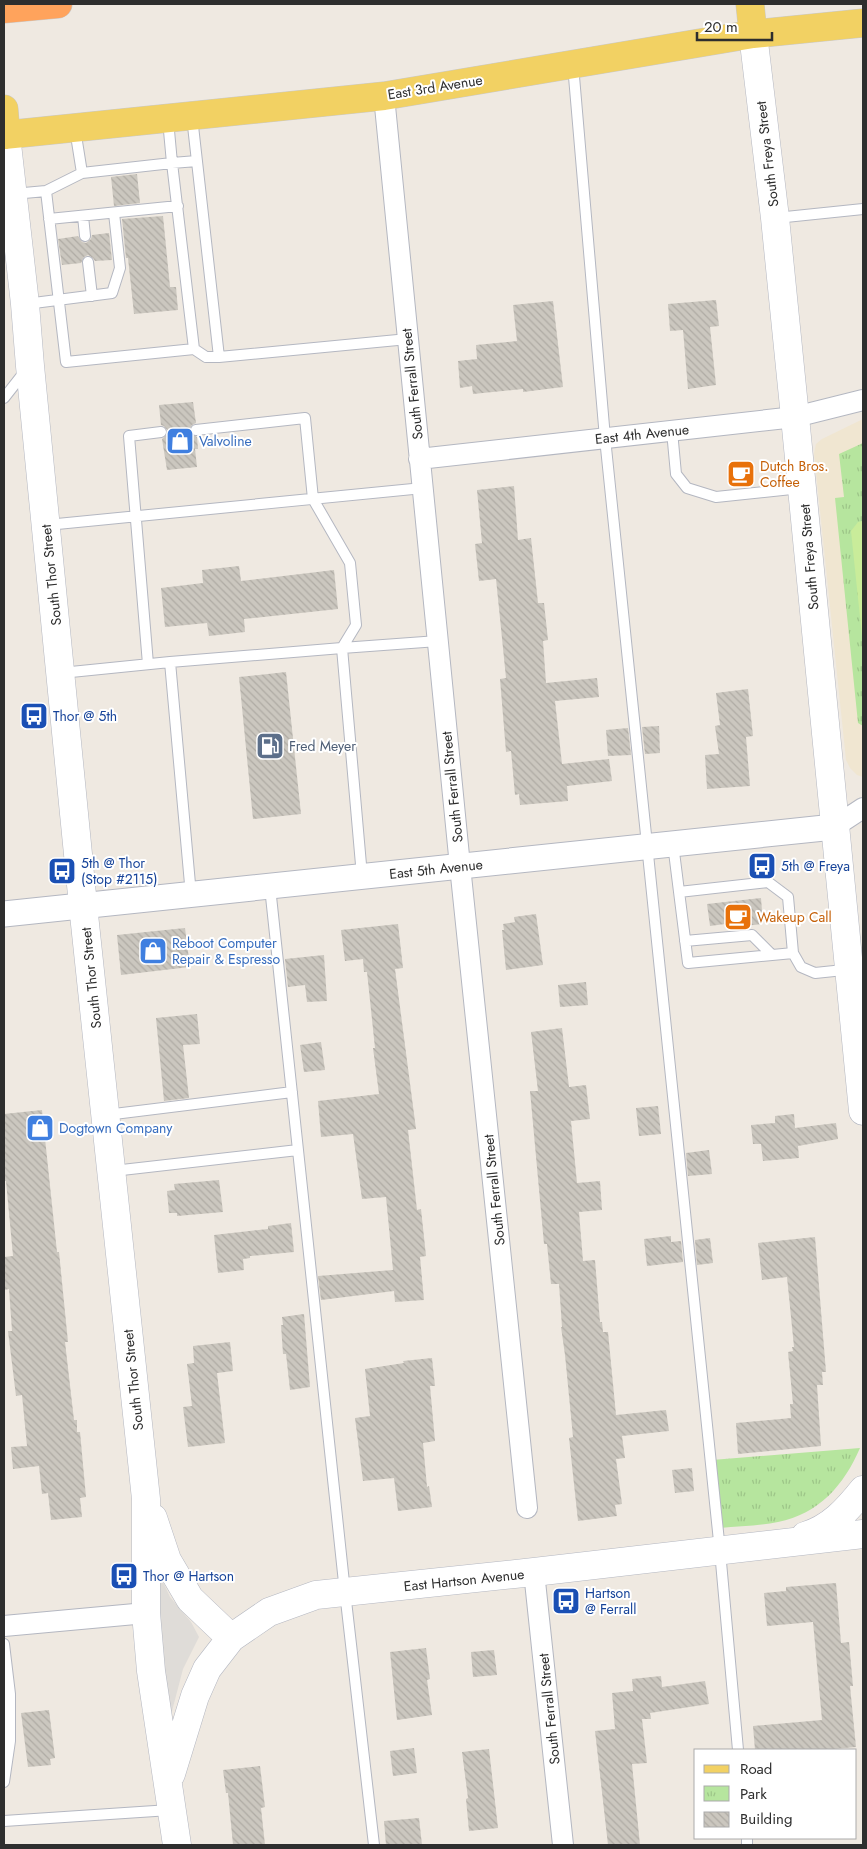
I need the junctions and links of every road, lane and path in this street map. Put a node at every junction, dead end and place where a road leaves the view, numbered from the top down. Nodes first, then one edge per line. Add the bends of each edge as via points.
1 (58, 4) edge
2 (750, 4) edge
3 (4, 9) edge
4 (863, 23) edge
5 (753, 34) junction
6 (573, 65) junction
7 (384, 96) junction
8 (180, 117) junction
9 (5, 127) edge
10 (75, 128) junction
11 (197, 160) junction
12 (172, 163) junction
13 (82, 173) junction
14 (46, 191) junction
15 (10, 201) edge
16 (178, 206) junction
17 (863, 209) edge
18 (114, 213) junction
19 (83, 216) junction
20 (774, 218) junction
21 (49, 220) junction
22 (85, 236) dead end
23 (88, 262) dead end
24 (92, 296) junction
25 (57, 300) junction
26 (25, 304) junction
27 (408, 339) junction
28 (194, 349) junction
29 (218, 357) junction
30 (30, 366) junction
31 (4, 398) edge
32 (863, 400) edge
33 (795, 417) junction
34 (196, 430) dead end
35 (672, 431) junction
36 (161, 432) dead end
37 (605, 438) junction
38 (420, 459) junction
39 (422, 488) junction
40 (802, 488) junction
41 (313, 499) junction
42 (135, 517) junction
43 (46, 526) junction
44 (438, 641) junction
45 (342, 648) junction
46 (170, 662) junction
47 (148, 664) junction
48 (60, 673) junction
49 (863, 808) edge
50 (834, 827) junction
51 (673, 844) junction
52 (648, 847) junction
53 (460, 866) junction
54 (362, 877) junction
55 (270, 887) junction
56 (680, 892) junction
57 (191, 895) junction
58 (83, 906) junction
59 (4, 914) edge
60 (685, 941) junction
61 (793, 953) junction
62 (772, 955) junction
63 (856, 968) edge
64 (292, 1092) junction
65 (863, 1111) edge
66 (105, 1115) junction
67 (298, 1150) junction
68 (112, 1171) junction
69 (863, 1490) edge
70 (146, 1499) junction
71 (527, 1508) dead end
72 (863, 1534) edge
73 (775, 1544) junction
74 (720, 1551) junction
75 (534, 1572) junction
76 (345, 1592) junction
77 (146, 1613) junction
78 (4, 1626) edge
79 (231, 1638) junction
80 (4, 1644) edge
81 (738, 1749) edge
82 (169, 1781) junction
83 (4, 1782) edge
84 (172, 1810) junction
85 (4, 1821) edge
86 (177, 1845) edge
87 (374, 1845) edge
88 (563, 1845) edge

1 - 3 highway
2 - 5 main road, South Freya Street
4 - 5 main road, East 3rd Avenue
5 - 6 main road, East 3rd Avenue
5 - 20 main road, South Freya Street
6 - 7 main road, East 3rd Avenue
6 - 37 lane
7 - 8 main road, East 3rd Avenue
7 - 27 street, South Ferrall Street
8 - 10 main road, East 3rd Avenue
8 - 11 lane
8 - 12 lane
9 - 10 main road, East 3rd Avenue
9 - 15 main road, South Thor Street
10 - 13 lane
11 - 12 lane
11 - 29 lane
12 - 13 lane
12 - 16 lane
13 - 14 lane
14 - 15 lane
14 - 21 lane
15 - 26 main road, South Thor Street
16 - 18 lane
16 - 28 lane
17 - 20 lane
18 - 19 lane
18 - 24 lane via 120,268 112,293
19 - 21 lane
19 - 22 lane
20 - 33 main road, South Freya Street
21 - 25 lane
23 - 24 lane
24 - 25 lane
25 - 26 lane
25 - 28 lane via 66,362
26 - 30 main road, South Thor Street
27 - 29 lane
27 - 38 street, South Ferrall Street
28 - 29 lane via 206,357
30 - 31 lane
30 - 43 main road, South Thor Street
32 - 33 street, East 4th Avenue
33 - 35 street, East 4th Avenue
33 - 40 main road, South Freya Street
34 - 41 lane via 305,418
35 - 37 street, East 4th Avenue
35 - 40 lane via 676,474 687,488 716,497
36 - 42 lane via 129,436
37 - 38 street, East 4th Avenue
37 - 52 lane
38 - 39 street, South Ferrall Street
39 - 41 lane
39 - 44 street, South Ferrall Street
40 - 50 main road, South Freya Street
41 - 42 lane
41 - 45 lane via 350,563 356,625
42 - 43 lane
42 - 47 lane
43 - 48 main road, South Thor Street
44 - 45 lane
44 - 53 street, South Ferrall Street
45 - 46 lane
45 - 54 lane
46 - 47 lane
46 - 57 lane
47 - 48 lane
48 - 58 main road, South Thor Street
49 - 50 street, East 5th Avenue
50 - 51 street, East 5th Avenue
50 - 63 main road, South Freya Street
51 - 52 street, East 5th Avenue
51 - 56 lane
52 - 53 street, East 5th Avenue
52 - 74 lane
53 - 54 street, East 5th Avenue
53 - 71 street, South Ferrall Street
54 - 55 street, East 5th Avenue
55 - 57 street, East 5th Avenue
55 - 64 lane
56 - 60 lane
56 - 61 lane via 768,882 788,897
57 - 58 street, East 5th Avenue
58 - 59 street, East 5th Avenue
58 - 66 main road, South Thor Street
60 - 62 lane via 752,935
60 - 62 lane via 688,963
61 - 62 lane
61 - 63 lane via 801,967 815,973
63 - 65 main road, South Freya Street
64 - 66 lane
64 - 67 lane
66 - 68 main road, South Thor Street
67 - 68 lane
67 - 76 lane
68 - 70 main road, South Thor Street
69 - 73 main road via 832,1523 811,1534
70 - 77 main road, South Thor Street
70 - 79 main road via 167,1560 190,1599
72 - 73 main road, East Hartson Avenue
73 - 74 main road, East Hartson Avenue
74 - 75 main road, East Hartson Avenue
74 - 81 lane
75 - 76 main road, East Hartson Avenue
75 - 88 street, South Ferrall Street
76 - 79 main road, East Hartson Avenue via 316,1595 269,1612
76 - 87 lane
77 - 78 street
77 - 82 main road, South Thor Street via 152,1677
79 - 82 main road, East Hartson Avenue via 206,1669
80 - 83 lane via 10,1694 10,1741
82 - 84 main road, South Thor Street
84 - 85 lane
84 - 86 main road, South Thor Street

